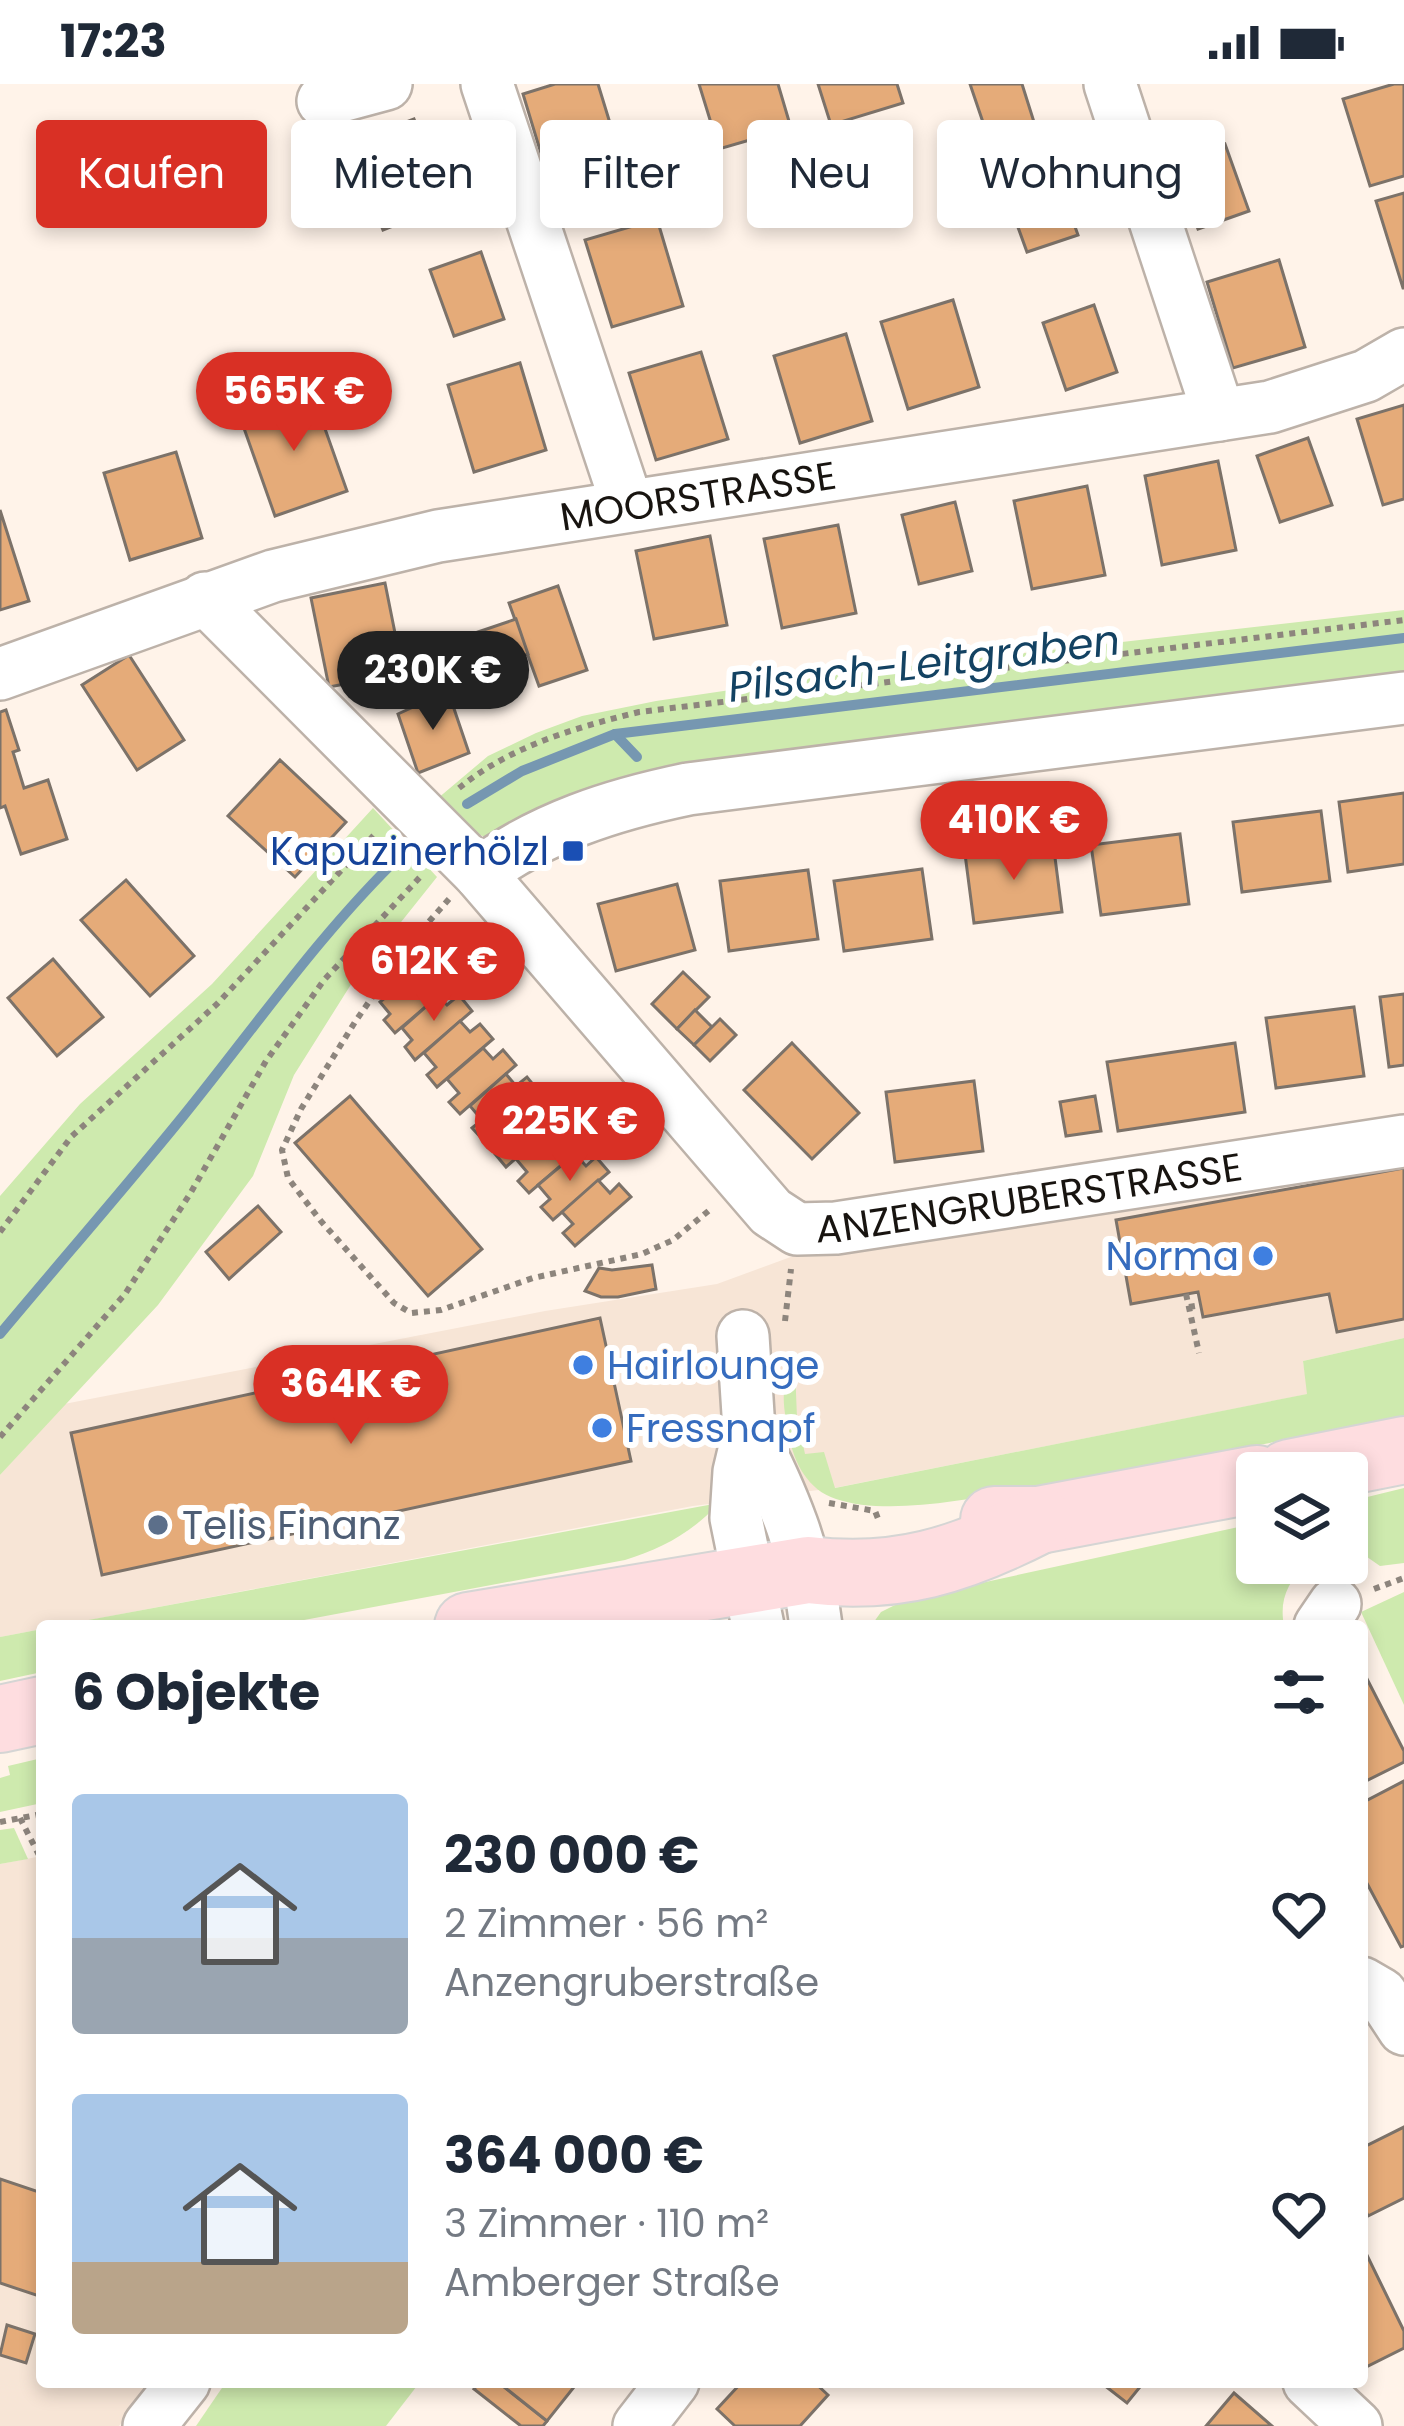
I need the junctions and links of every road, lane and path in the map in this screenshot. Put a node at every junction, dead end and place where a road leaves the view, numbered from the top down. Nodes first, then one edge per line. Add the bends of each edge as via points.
1 (386, 84) edge
2 (487, 84) edge
3 (1110, 84) edge
4 (323, 101) dead end
5 (1404, 354) edge
6 (1219, 415) junction
7 (627, 504) junction
8 (205, 598) junction
9 (1404, 620) edge
10 (0, 674) edge
11 (1404, 698) edge
12 (441, 834) junction
13 (1404, 1141) edge
14 (744, 1180) junction
15 (797, 1229) junction
16 (0, 1232) edge
17 (1186, 1294) dead end
18 (1201, 1305) dead end
19 (1189, 1307) junction
20 (763, 1333) joint
21 (1199, 1353) dead end
22 (0, 1437) edge
23 (1404, 1450) edge
24 (1368, 1457) edge
25 (1236, 1483) edge
26 (815, 1495) dead end
27 (878, 1515) dead end
28 (782, 1601) edge
29 (537, 1614) junction
30 (502, 1620) edge
31 (590, 1620) edge
32 (36, 1711) edge
33 (0, 1719) edge
34 (36, 1815) edge
35 (20, 1818) junction
36 (0, 1822) edge
37 (36, 1849) edge
38 (1368, 1986) edge
39 (1404, 2030) edge
40 (179, 2388) edge
41 (668, 2388) edge
42 (1316, 2388) edge
43 (149, 2426) edge
44 (639, 2426) edge
45 (1356, 2426) edge

1 - 4 street
2 - 7 street
3 - 6 street
5 - 6 street, MOORSTRASSE via 1326,392
6 - 7 street, MOORSTRASSE
7 - 8 street, MOORSTRASSE via 416,541
8 - 10 street, MOORSTRASSE
8 - 12 street, ANZENGRUBERSTRASSE
9 - 12 path via 639,712 500,759
11 - 12 street via 688,789 535,836
12 - 14 street, ANZENGRUBERSTRASSE
12 - 14 path via 453,895 409,944 282,1150 287,1178 320,1220 411,1313 643,1254 673,1240
12 - 16 path via 217,1004 71,1137
12 - 22 path via 266,1060 125,1294
13 - 15 street, ANZENGRUBERSTRASSE
14 - 15 street, ANZENGRUBERSTRASSE
15 - 20 path
17 - 19 path
18 - 19 path
19 - 21 path
20 - 28 street via 736,1498
23 - 24 main road
25 - 28 main road via 1039,1520 972,1552 892,1573 847,1575
26 - 27 path
28 - 29 main road
29 - 30 main road
29 - 31 street
32 - 33 main road
34 - 35 path
35 - 36 path
35 - 37 path
38 - 39 street
40 - 43 street
41 - 44 street
42 - 45 street

